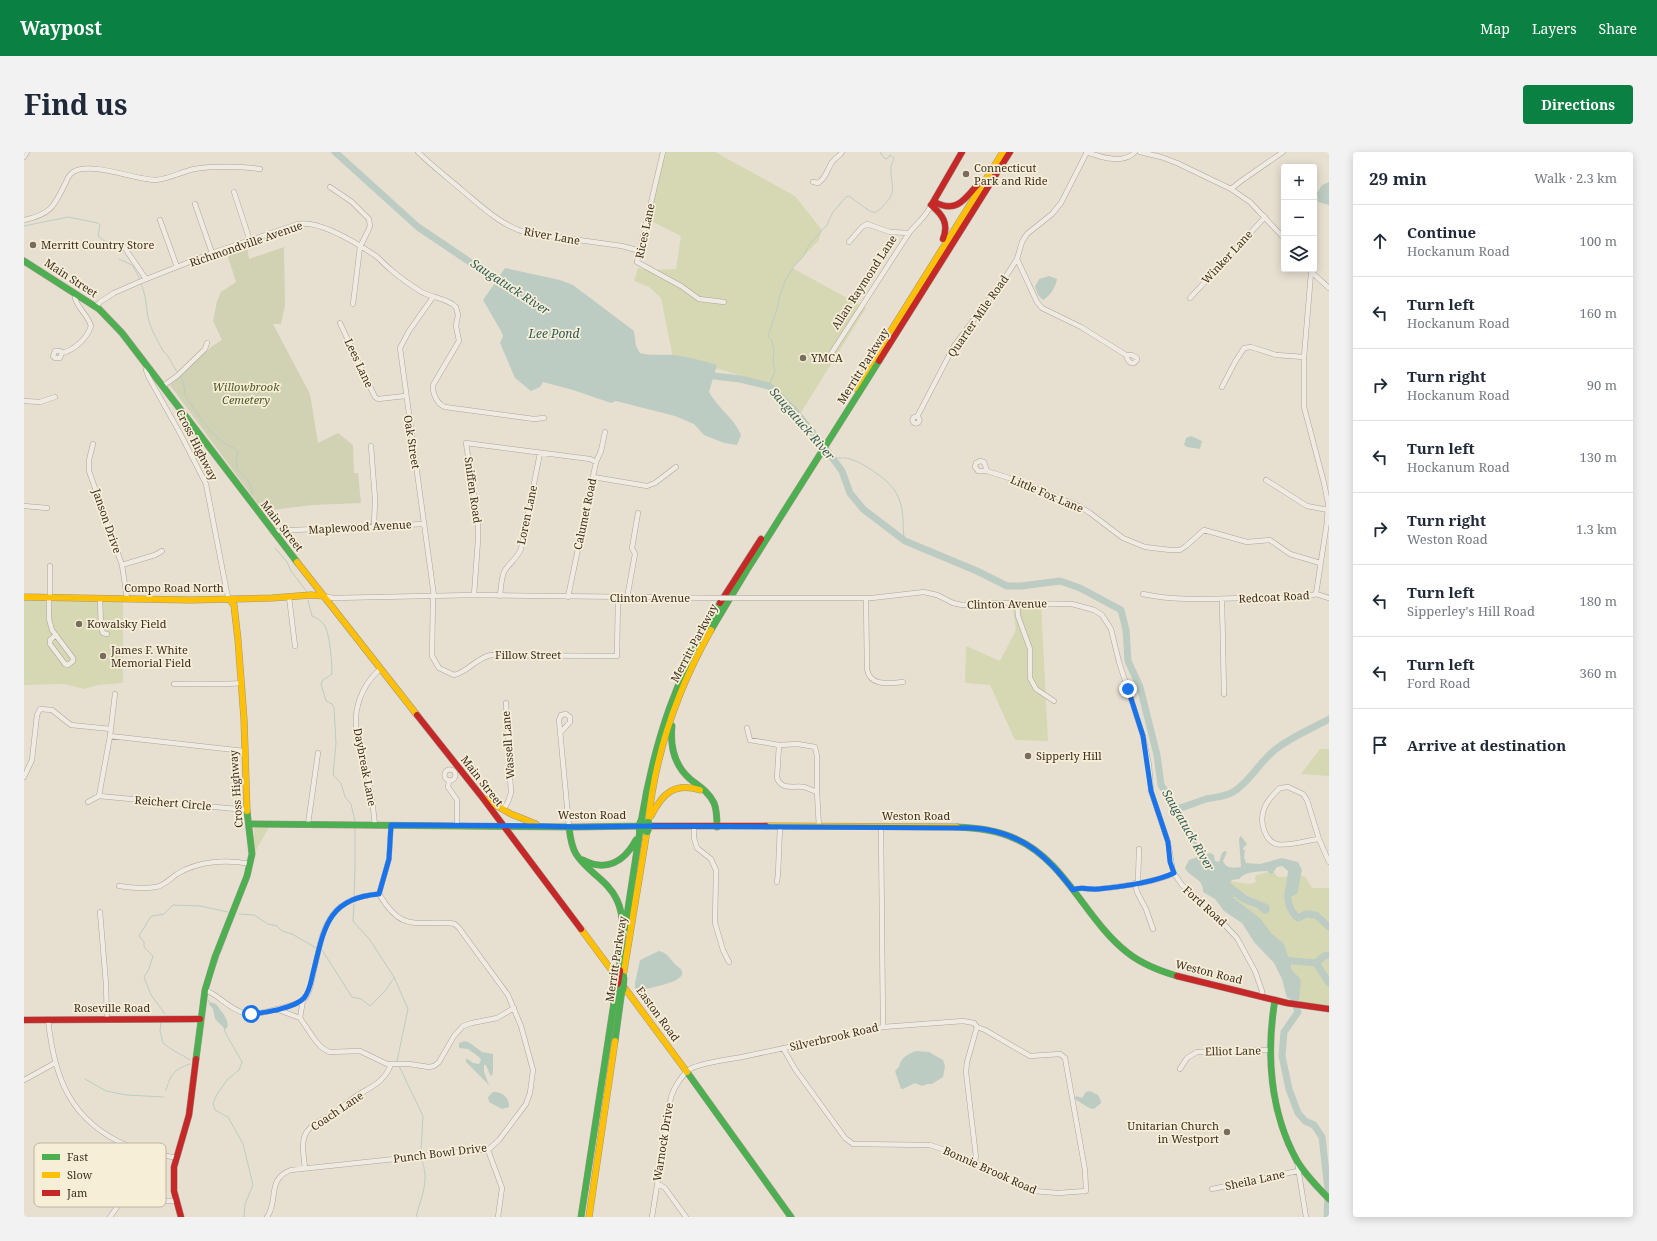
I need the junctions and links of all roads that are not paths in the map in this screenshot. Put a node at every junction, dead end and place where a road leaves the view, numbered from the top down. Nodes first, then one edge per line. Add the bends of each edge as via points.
1 (27, 152) edge
2 (418, 152) edge
3 (663, 152) edge
4 (842, 152) edge
5 (962, 152) edge
6 (1005, 152) edge
7 (1087, 152) edge
8 (1135, 152) edge
9 (1140, 152) edge
10 (1283, 152) edge
11 (24, 157) edge
12 (260, 168) dead end
13 (814, 182) dead end
14 (330, 187) dead end
15 (1231, 189) junction
16 (234, 192) dead end
17 (195, 204) dead end
18 (932, 204) junction
19 (1265, 217) junction
20 (24, 220) edge
21 (160, 220) dead end
22 (909, 233) junction
23 (1282, 236) edge
24 (250, 241) junction
25 (849, 242) dead end
26 (122, 244) dead end
27 (360, 246) junction
28 (640, 251) junction
29 (212, 253) junction
30 (1017, 259) junction
31 (24, 261) edge
32 (178, 267) junction
33 (1310, 272) edge
34 (1311, 272) edge
35 (142, 280) junction
36 (1329, 288) edge
37 (77, 295) junction
38 (433, 297) junction
39 (1190, 298) dead end
40 (724, 302) dead end
41 (908, 302) junction
42 (353, 304) dead end
43 (96, 307) junction
44 (340, 323) dead end
45 (207, 343) dead end
46 (62, 353) dead end
47 (1126, 354) dead end
48 (1304, 357) junction
49 (827, 360) dead end
50 (148, 366) junction
51 (163, 386) junction
52 (1222, 387) dead end
53 (405, 396) junction
54 (55, 397) dead end
55 (24, 401) edge
56 (917, 417) dead end
57 (544, 418) dead end
58 (834, 428) junction
59 (605, 432) dead end
60 (93, 444) dead end
61 (371, 446) dead end
62 (540, 453) junction
63 (596, 462) junction
64 (811, 463) junction
65 (676, 467) dead end
66 (987, 471) dead end
67 (593, 477) junction
68 (1266, 480) dead end
69 (24, 506) edge
70 (47, 508) dead end
71 (1328, 510) junction
72 (638, 513) dead end
73 (424, 524) junction
74 (374, 526) junction
75 (272, 531) junction
76 (162, 551) dead end
77 (1320, 563) junction
78 (50, 566) dead end
79 (122, 566) junction
80 (1143, 594) dead end
81 (1316, 594) junction
82 (474, 595) junction
83 (324, 596) junction
84 (433, 596) junction
85 (500, 596) junction
86 (24, 597) edge
87 (50, 597) junction
88 (289, 597) junction
89 (568, 597) junction
90 (100, 598) junction
91 (127, 598) junction
92 (618, 598) junction
93 (627, 598) junction
94 (866, 598) junction
95 (1329, 598) edge
96 (229, 599) junction
97 (1222, 599) junction
98 (1017, 603) junction
99 (1094, 610) joint
100 (107, 634) dead end
101 (56, 635) junction
102 (295, 646) dead end
103 (380, 669) junction
104 (688, 675) junction
105 (903, 682) dead end
106 (241, 683) junction
107 (174, 684) dead end
108 (115, 694) dead end
109 (1224, 694) dead end
110 (1054, 701) dead end
111 (506, 703) dead end
112 (747, 728) dead end
113 (111, 729) junction
114 (561, 732) dead end
115 (110, 736) junction
116 (779, 745) junction
117 (244, 751) junction
118 (318, 753) dead end
119 (24, 777) edge
120 (449, 781) dead end
121 (705, 792) junction
122 (817, 792) junction
123 (99, 796) junction
124 (482, 797) junction
125 (88, 802) dead end
126 (247, 810) junction
127 (503, 810) junction
128 (249, 824) junction
129 (308, 824) junction
130 (375, 825) junction
131 (391, 825) junction
132 (457, 826) junction
133 (504, 826) junction
134 (539, 826) junction
135 (644, 826) junction
136 (694, 826) junction
137 (569, 827) junction
138 (717, 827) junction
139 (780, 827) junction
140 (819, 827) junction
141 (881, 828) junction
142 (1319, 839) junction
143 (1138, 849) dead end
144 (574, 852) junction
145 (1329, 862) edge
146 (250, 864) junction
147 (1174, 873) junction
148 (777, 882) dead end
149 (1136, 883) junction
150 (119, 886) dead end
151 (1073, 890) junction
152 (379, 894) junction
153 (100, 912) dead end
154 (1152, 929) dead end
155 (729, 962) dead end
156 (620, 980) junction
157 (204, 990) junction
158 (1261, 996) junction
159 (303, 1000) junction
160 (1274, 1000) junction
161 (514, 1008) junction
162 (1329, 1009) edge
163 (276, 1010) junction
164 (107, 1018) junction
165 (300, 1018) junction
166 (48, 1019) junction
167 (200, 1019) junction
168 (24, 1020) edge
169 (883, 1027) junction
170 (978, 1027) junction
171 (783, 1048) junction
172 (1270, 1050) junction
173 (55, 1063) junction
174 (392, 1065) junction
175 (1180, 1069) dead end
176 (687, 1072) junction
177 (24, 1080) edge
178 (124, 1143) edge
179 (488, 1150) junction
180 (166, 1155) edge
181 (176, 1158) junction
182 (1296, 1160) junction
183 (974, 1162) junction
184 (305, 1168) junction
185 (1298, 1171) junction
186 (657, 1183) junction
187 (1212, 1189) dead end
188 (1327, 1197) edge
189 (166, 1201) edge
190 (176, 1201) junction
191 (117, 1207) edge
192 (269, 1216) edge
193 (110, 1217) edge
194 (181, 1217) edge
195 (498, 1217) edge
196 (581, 1217) edge
197 (589, 1217) edge
198 (652, 1217) edge
199 (686, 1217) edge
200 (792, 1217) edge
201 (1306, 1217) edge

1 - 11 street
2 - 28 street, River Lane via 481,206 519,230
3 - 28 street, Rices Lane
4 - 13 street via 824,178 818,183
5 - 18 main road, Allan Raymond Lane
6 - 18 main road via 958,204 952,208
6 - 41 main road, Merritt Parkway
6 - 58 main road, Merritt Parkway
7 - 8 street via 1115,159 1129,157
7 - 30 street, Quarter Mile Road via 1061,203 1052,214 1027,234 1020,246
9 - 15 street via 1177,163
10 - 15 street
12 - 20 street via 192,169 155,180 115,172 77,170 68,177 48,212
14 - 27 street via 352,202 369,219 370,226
15 - 19 street via 1250,202
16 - 24 street
17 - 29 street
18 - 22 street, Allan Raymond Lane
18 - 41 main road via 943,215 947,228
19 - 23 street
19 - 39 street, Winker Lane
21 - 32 street
22 - 25 street via 890,232 867,224
22 - 49 street, Allan Raymond Lane
24 - 27 street, Richmondville Avenue via 298,224 308,223 320,226
24 - 29 street, Richmondville Avenue
26 - 35 street
27 - 38 street, Richmondville Avenue via 407,283
27 - 42 street
28 - 40 street, Rices Lane via 637,260 640,264 700,298
29 - 32 street, Richmondville Avenue
30 - 47 street via 1042,308 1081,327
30 - 56 street, Quarter Mile Road via 954,346
31 - 37 main road, Main Street
32 - 35 street, Richmondville Avenue
33 - 48 street, Redcoat Road
34 - 36 street
35 - 43 street, Richmondville Avenue via 114,293
37 - 43 main road, Main Street
37 - 46 street via 76,302 87,316 90,326 85,337 68,352
38 - 53 street, Oak Street via 400,348
38 - 57 street, Richmondville Avenue via 451,303 458,310 456,326 459,341 432,385 440,405 445,408
41 - 58 main road, Merritt Parkway
43 - 50 main road, Main Street via 117,327
44 - 53 street, Lees Lane via 375,397 378,399
45 - 51 street via 205,349 178,376
48 - 52 street via 1276,355 1251,347 1244,348
48 - 71 street, Redcoat Road via 1304,407 1324,483
50 - 51 main road, Main Street
50 - 96 street, Cross Highway via 148,376 206,484
51 - 75 main road, Main Street
53 - 73 street, Oak Street
54 - 55 street via 40,402
58 - 64 main road, Merritt Parkway
59 - 63 street, Calumet Road
60 - 79 street, Janson Drive via 89,471
61 - 74 street via 375,499
62 - 63 street, Sniffen Road via 590,459
62 - 82 street, Sniffen Road via 466,443 478,522
62 - 85 street, Loren Lane via 520,549 502,578
63 - 67 street, Calumet Road
64 - 104 main road, Merritt Parkway
64 - 135 main road, Merritt Parkway via 710,621 690,657 660,729 650,769
65 - 67 street via 647,486
66 - 77 street, Little Fox Lane via 1085,509 1123,538 1142,546 1180,550 1204,530 1247,542 1270,540 1290,554
67 - 89 street, Calumet Road
68 - 71 street via 1307,506
69 - 70 street
71 - 77 street, Redcoat Road
72 - 93 street via 632,548 635,554
73 - 74 street, Maplewood Avenue
73 - 84 street, Oak Street
74 - 75 street, Maplewood Avenue
75 - 83 main road, Main Street
76 - 79 street via 155,556
77 - 81 street, Redcoat Road
78 - 87 street
79 - 91 street, Janson Drive
80 - 97 street, Redcoat Road via 1167,598
81 - 95 street
81 - 97 street, Redcoat Road via 1301,597
82 - 84 street, Clinton Avenue
82 - 85 street, Clinton Avenue
83 - 84 street, Clinton Avenue
83 - 88 main road, Compo Road North
83 - 103 main road, Main Street
84 - 92 street, Fillow Street via 432,656 439,668 454,675 490,655 617,656
85 - 89 street, Clinton Avenue
86 - 87 main road, Compo Road North
87 - 90 main road, Compo Road North
87 - 101 street via 48,619
88 - 96 main road, Compo Road North
88 - 102 street
89 - 92 street, Clinton Avenue
90 - 91 main road, Compo Road North
90 - 100 street via 101,628 103,633
91 - 96 main road, Compo Road North
92 - 93 street, Clinton Avenue
93 - 94 street, Clinton Avenue, bridge
94 - 98 street, Clinton Avenue via 922,592 962,605
94 - 105 street via 868,675 878,682
96 - 106 main road, Cross Highway via 234,606
97 - 109 street
98 - 99 street, Clinton Avenue via 1072,604
98 - 110 street via 1018,616 1030,649 1030,678 1036,689
99 - 147 street, Ford Road via 1107,620 1113,633 1119,662 1143,736 1151,791 1168,842
101 - 101 street via 73,658 68,665 50,644 50,640
103 - 124 main road, Main Street
103 - 130 street, Daybreak Lane via 365,687 358,701 356,719 357,737 365,765
104 - 121 main road via 673,722 671,742 679,766
104 - 135 main road, Merritt Parkway via 662,747
106 - 107 street
106 - 117 main road, Cross Highway
108 - 113 street
111 - 127 street, Wassell Lane via 511,793
112 - 116 street via 750,740
113 - 115 street
113 - 119 street via 71,725 52,710 40,709 37,715 32,760
114 - 137 street
115 - 117 street
115 - 123 street
116 - 122 street via 778,782 784,786 804,787
116 - 122 street via 798,744 815,747
117 - 126 main road, Cross Highway
118 - 129 street
120 - 132 street via 448,787 457,800
121 - 135 main road via 686,786 672,790 658,802
121 - 138 main road via 716,807
122 - 140 street
123 - 125 street
123 - 126 street, Reichert Circle
124 - 127 main road, Weston Road
124 - 133 main road, Main Street
126 - 128 main road, Cross Highway
127 - 134 main road, Weston Road
128 - 129 main road, Weston Road
128 - 146 main road, Cross Highway via 252,848
129 - 130 main road, Weston Road
130 - 131 main road, Weston Road
131 - 132 main road, Weston Road
131 - 152 street via 389,859
132 - 133 main road, Weston Road
133 - 134 main road, Weston Road
133 - 176 main road, Easton Road
134 - 137 main road, Weston Road
135 - 144 main road via 627,855 609,865 592,865
135 - 156 main road, Merritt Parkway
136 - 137 main road, Weston Road
136 - 138 main road, Weston Road
136 - 155 street via 697,848 711,859 716,870 716,924
137 - 144 main road
138 - 139 main road, Weston Road
139 - 140 main road, Weston Road
139 - 148 street
140 - 141 main road, Weston Road
141 - 151 main road, Weston Road via 968,827 1003,834 1022,841 1041,854
141 - 169 street, Silverbrook Road
142 - 142 street via 1303,794 1288,787 1280,788 1268,800 1262,812 1261,819 1267,837 1275,844
142 - 145 street
143 - 149 street
144 - 156 main road via 607,886 617,901 622,921
146 - 150 street via 218,862 187,869 156,887
146 - 157 main road, Cross Highway
147 - 149 street via 1160,879
147 - 158 street, Ford Road via 1184,888 1207,906 1237,938 1255,971 1262,991
149 - 151 street
149 - 154 street via 1136,892 1146,909
151 - 158 main road, Weston Road via 1108,935 1140,961 1175,976
152 - 159 street via 344,904 332,914 325,928 310,987
152 - 161 street, Punch Bowl Drive via 393,912 406,922 448,922 456,926 503,987
153 - 164 street
156 - 196 main road, Merritt Parkway
156 - 197 main road, Merritt Parkway
157 - 163 street via 244,1012
157 - 167 main road, Cross Highway
158 - 160 main road, Weston Road
159 - 163 street
159 - 165 street
160 - 162 main road, Weston Road
160 - 172 main road
161 - 174 street via 497,1018 474,1022 462,1028 454,1036 439,1062 433,1066
161 - 179 street, Punch Bowl Drive via 531,1061 532,1083 524,1107 500,1140
163 - 165 street
164 - 166 main road, Roseville Road
164 - 167 main road, Roseville Road
165 - 174 street via 315,1040 327,1051 361,1051
166 - 168 main road, Roseville Road
166 - 173 street
167 - 181 main road, Cross Highway via 189,1115
169 - 170 street, Bonnie Brook Road via 963,1021 974,1023
169 - 171 street, Silverbrook Road
170 - 183 street via 966,1072 976,1157
170 - 183 street, Bonnie Brook Road via 1030,1056 1060,1054 1065,1058 1087,1190 1079,1193 1038,1192
171 - 176 street, Silverbrook Road via 693,1068
171 - 183 street, Bonnie Brook Road via 795,1069 850,1143 930,1145
172 - 175 street, Elliot Lane via 1201,1051 1190,1056
172 - 182 main road via 1277,1105
173 - 177 street
173 - 178 street via 62,1084 80,1112 100,1131
174 - 184 street, Coach Lane via 377,1085 309,1129 303,1146
176 - 186 street, Warnock Drive via 671,1097
176 - 200 main road, Easton Road
179 - 184 street, Punch Bowl Drive
179 - 195 street via 502,1188
180 - 181 street
181 - 190 main road, Cross Highway
182 - 185 street
182 - 188 main road
184 - 192 street, Punch Bowl Drive via 288,1171 279,1177
185 - 187 street, Sheila Lane
185 - 201 street
186 - 198 street, Warnock Drive
186 - 199 street via 665,1188
189 - 190 street
190 - 194 main road, Cross Highway
191 - 193 street

